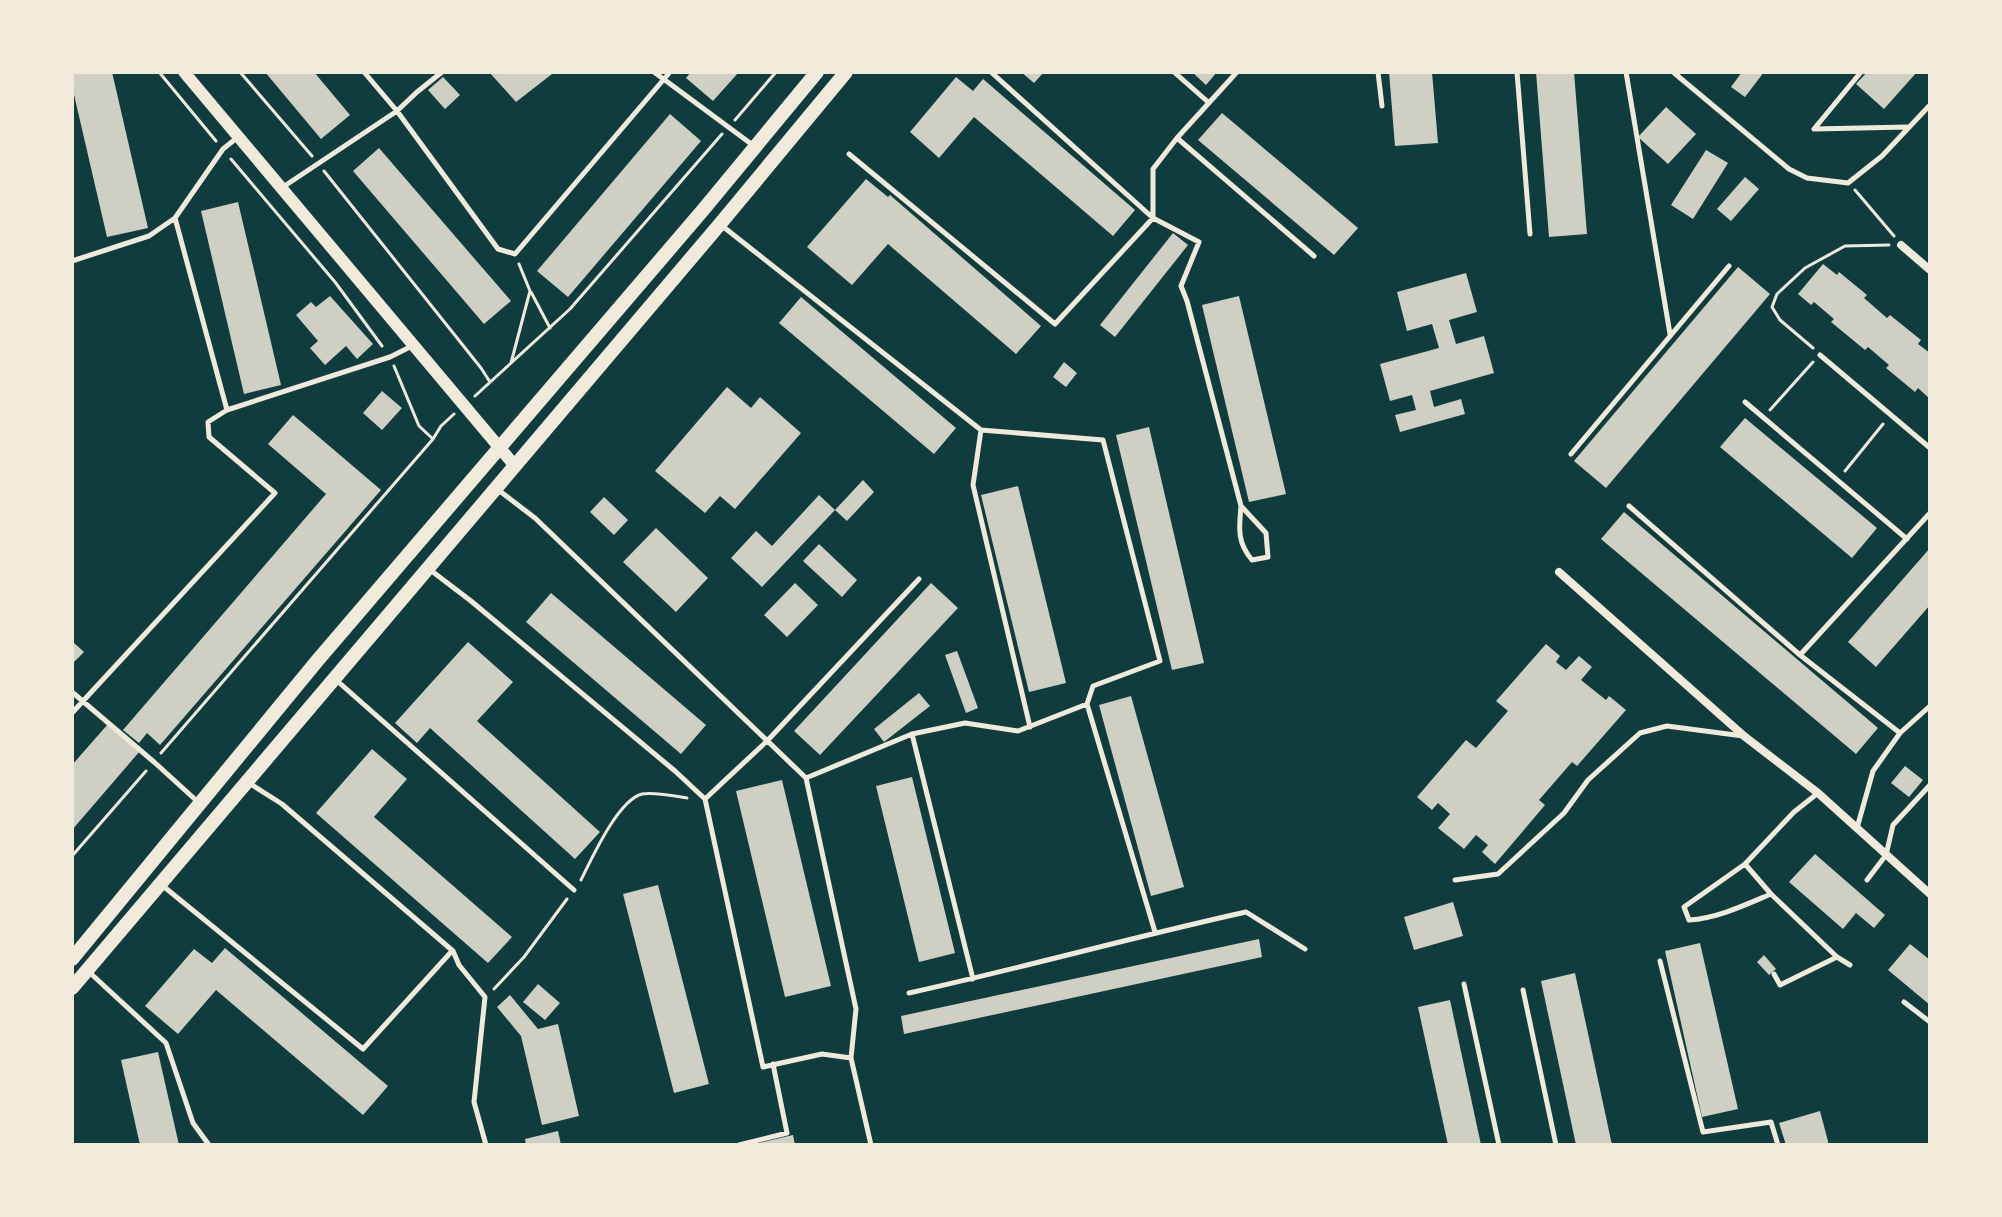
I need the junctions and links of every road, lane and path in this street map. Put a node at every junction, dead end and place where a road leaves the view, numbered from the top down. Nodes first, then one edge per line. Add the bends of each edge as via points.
1 (159, 72) edge
2 (184, 72) edge
3 (240, 72) edge
4 (364, 72) edge
5 (442, 72) edge
6 (654, 72) edge
7 (670, 72) edge
8 (776, 72) edge
9 (817, 72) edge
10 (846, 72) edge
11 (991, 72) edge
12 (1174, 72) edge
13 (1237, 72) edge
14 (1378, 72) edge
15 (1517, 72) edge
16 (1626, 72) edge
17 (1673, 72) edge
18 (1861, 72) edge
19 (664, 80) junction
20 (1208, 102) junction
21 (1930, 105) edge
22 (1382, 106) dead end
23 (397, 111) junction
24 (728, 127) junction
25 (1908, 127) junction
26 (239, 136) junction
27 (1177, 138) junction
28 (755, 147) junction
29 (223, 149) junction
30 (849, 154) dead end
31 (318, 164) junction
32 (1848, 183) junction
33 (282, 188) junction
34 (175, 218) junction
35 (1153, 218) junction
36 (720, 224) junction
37 (1530, 234) dead end
38 (1901, 245) junction
39 (515, 254) junction
40 (1314, 256) dead end
41 (72, 260) edge
42 (1729, 266) dead end
43 (1930, 270) edge
44 (530, 291) junction
45 (550, 328) junction
46 (1670, 334) junction
47 (414, 344) junction
48 (1820, 355) junction
49 (390, 357) junction
50 (511, 363) junction
51 (490, 382) junction
52 (1745, 402) dead end
53 (465, 405) junction
54 (227, 410) junction
55 (1890, 415) junction
56 (1764, 418) junction
57 (981, 430) junction
58 (433, 439) junction
59 (499, 447) junction
60 (1930, 448) edge
61 (1571, 454) dead end
62 (515, 466) junction
63 (1838, 480) junction
64 (497, 489) junction
65 (1241, 506) junction
66 (1629, 506) dead end
67 (1930, 513) edge
68 (1907, 539) junction
69 (428, 569) junction
70 (1559, 572) dead end
71 (919, 579) dead end
72 (1800, 655) junction
73 (335, 678) junction
74 (72, 692) edge
75 (83, 701) junction
76 (1087, 704) junction
77 (1930, 706) edge
78 (72, 713) edge
79 (1030, 727) junction
80 (1900, 733) junction
81 (912, 734) junction
82 (1744, 736) junction
83 (767, 741) junction
84 (154, 762) junction
85 (231, 766) junction
86 (806, 778) junction
87 (246, 781) junction
88 (1930, 785) edge
89 (1818, 793) junction
90 (705, 799) junction
91 (199, 803) junction
92 (215, 818) junction
93 (1857, 828) junction
94 (1886, 855) junction
95 (72, 856) edge
96 (1745, 864) junction
97 (1455, 880) dead end
98 (1867, 880) dead end
99 (160, 883) junction
100 (574, 890) junction
101 (1771, 894) junction
102 (1930, 894) edge
103 (1155, 932) junction
104 (1305, 949) dead end
105 (453, 951) junction
106 (1837, 957) junction
107 (72, 959) edge
108 (1660, 961) dead end
109 (1850, 965) dead end
110 (87, 970) junction
111 (1774, 974) dead end
112 (973, 979) junction
113 (1464, 984) dead end
114 (72, 988) edge
115 (1523, 990) dead end
116 (909, 993) dead end
117 (485, 997) junction
118 (1904, 1002) dead end
119 (1930, 1022) edge
120 (851, 1058) junction
121 (773, 1064) junction
122 (209, 1145) edge
123 (486, 1145) edge
124 (739, 1145) edge
125 (871, 1145) edge
126 (1499, 1145) edge
127 (1556, 1145) edge
128 (1778, 1145) edge

1 - 29 path
2 - 26 street
3 - 31 path
4 - 23 lane
5 - 23 lane
6 - 19 lane
7 - 19 lane
8 - 24 path
9 - 28 main road
10 - 36 main road
11 - 35 lane
12 - 20 lane
13 - 20 lane
14 - 22 lane
15 - 37 lane
16 - 46 lane
17 - 32 lane via 1789,169 1807,178
18 - 25 lane via 1814,129
19 - 24 lane
19 - 39 lane
20 - 27 lane
21 - 25 lane
23 - 31 lane
23 - 39 lane via 498,249
24 - 28 lane
24 - 45 path
25 - 32 lane
26 - 29 lane
26 - 33 street
27 - 35 lane via 1153,169
27 - 40 lane
28 - 59 main road
29 - 34 lane
29 - 49 path via 335,282
30 - 35 lane via 1055,324
31 - 33 lane
31 - 51 path
32 - 38 path
33 - 47 street
34 - 41 lane via 149,236
34 - 54 lane
35 - 65 lane via 1199,242 1181,286
36 - 57 lane
36 - 62 main road
38 - 43 street
38 - 48 path via 1845,246 1805,268 1777,294 1772,307 1780,320
39 - 44 path
42 - 46 lane
44 - 45 path
44 - 50 path
45 - 50 path
46 - 61 lane
47 - 49 lane
47 - 53 street
48 - 55 lane
48 - 56 path
49 - 54 lane
49 - 58 path via 419,426
50 - 51 path
51 - 53 path
52 - 56 lane
53 - 58 path
53 - 59 street
54 - 75 lane via 208,422 209,437 275,493
55 - 60 lane
55 - 63 path
56 - 63 lane
57 - 76 lane via 1103,440 1160,661 1093,686
57 - 79 lane via 973,485
58 - 84 path
59 - 62 street
59 - 85 main road
62 - 64 main road
63 - 68 lane
64 - 69 main road
64 - 83 lane via 535,518
65 - 65 lane via 1266,533 1268,557 1252,560 1243,550
66 - 72 lane
67 - 68 lane
68 - 72 lane
69 - 73 main road
69 - 90 lane
70 - 82 street
71 - 83 lane
72 - 80 lane
73 - 87 main road
73 - 100 lane
74 - 75 lane
75 - 78 lane
75 - 84 lane
76 - 79 lane
76 - 103 lane
77 - 80 lane
79 - 81 lane via 1018,731 965,723
80 - 93 lane via 1873,771
81 - 86 lane
81 - 112 lane
82 - 89 street
82 - 97 lane via 1667,726 1640,733 1498,874
83 - 86 lane
83 - 90 lane
84 - 91 lane
84 - 95 path
85 - 87 main road
85 - 91 main road
86 - 120 lane via 856,1009
87 - 92 main road
87 - 105 lane via 282,804
88 - 94 lane via 1893,825
89 - 93 street
89 - 96 lane
90 - 100 path via 644,793 629,800
90 - 121 lane via 763,1067
91 - 92 main road
91 - 107 main road
92 - 99 main road
93 - 94 street
94 - 98 lane
94 - 102 street
96 - 101 lane
96 - 101 lane via 1684,907 1689,920
99 - 105 lane via 363,1049
99 - 110 main road
100 - 117 path via 524,957
101 - 106 lane
103 - 104 lane via 1246,912
103 - 112 lane
105 - 117 lane
106 - 109 lane
106 - 111 lane via 1780,985
108 - 128 lane via 1703,1132 1771,1122
110 - 114 main road
110 - 122 lane via 166,1043 193,1123
112 - 116 lane
113 - 126 lane
115 - 127 lane
117 - 123 lane via 474,1102
118 - 119 lane
120 - 121 lane via 822,1054
120 - 125 lane
121 - 124 lane via 787,1133

